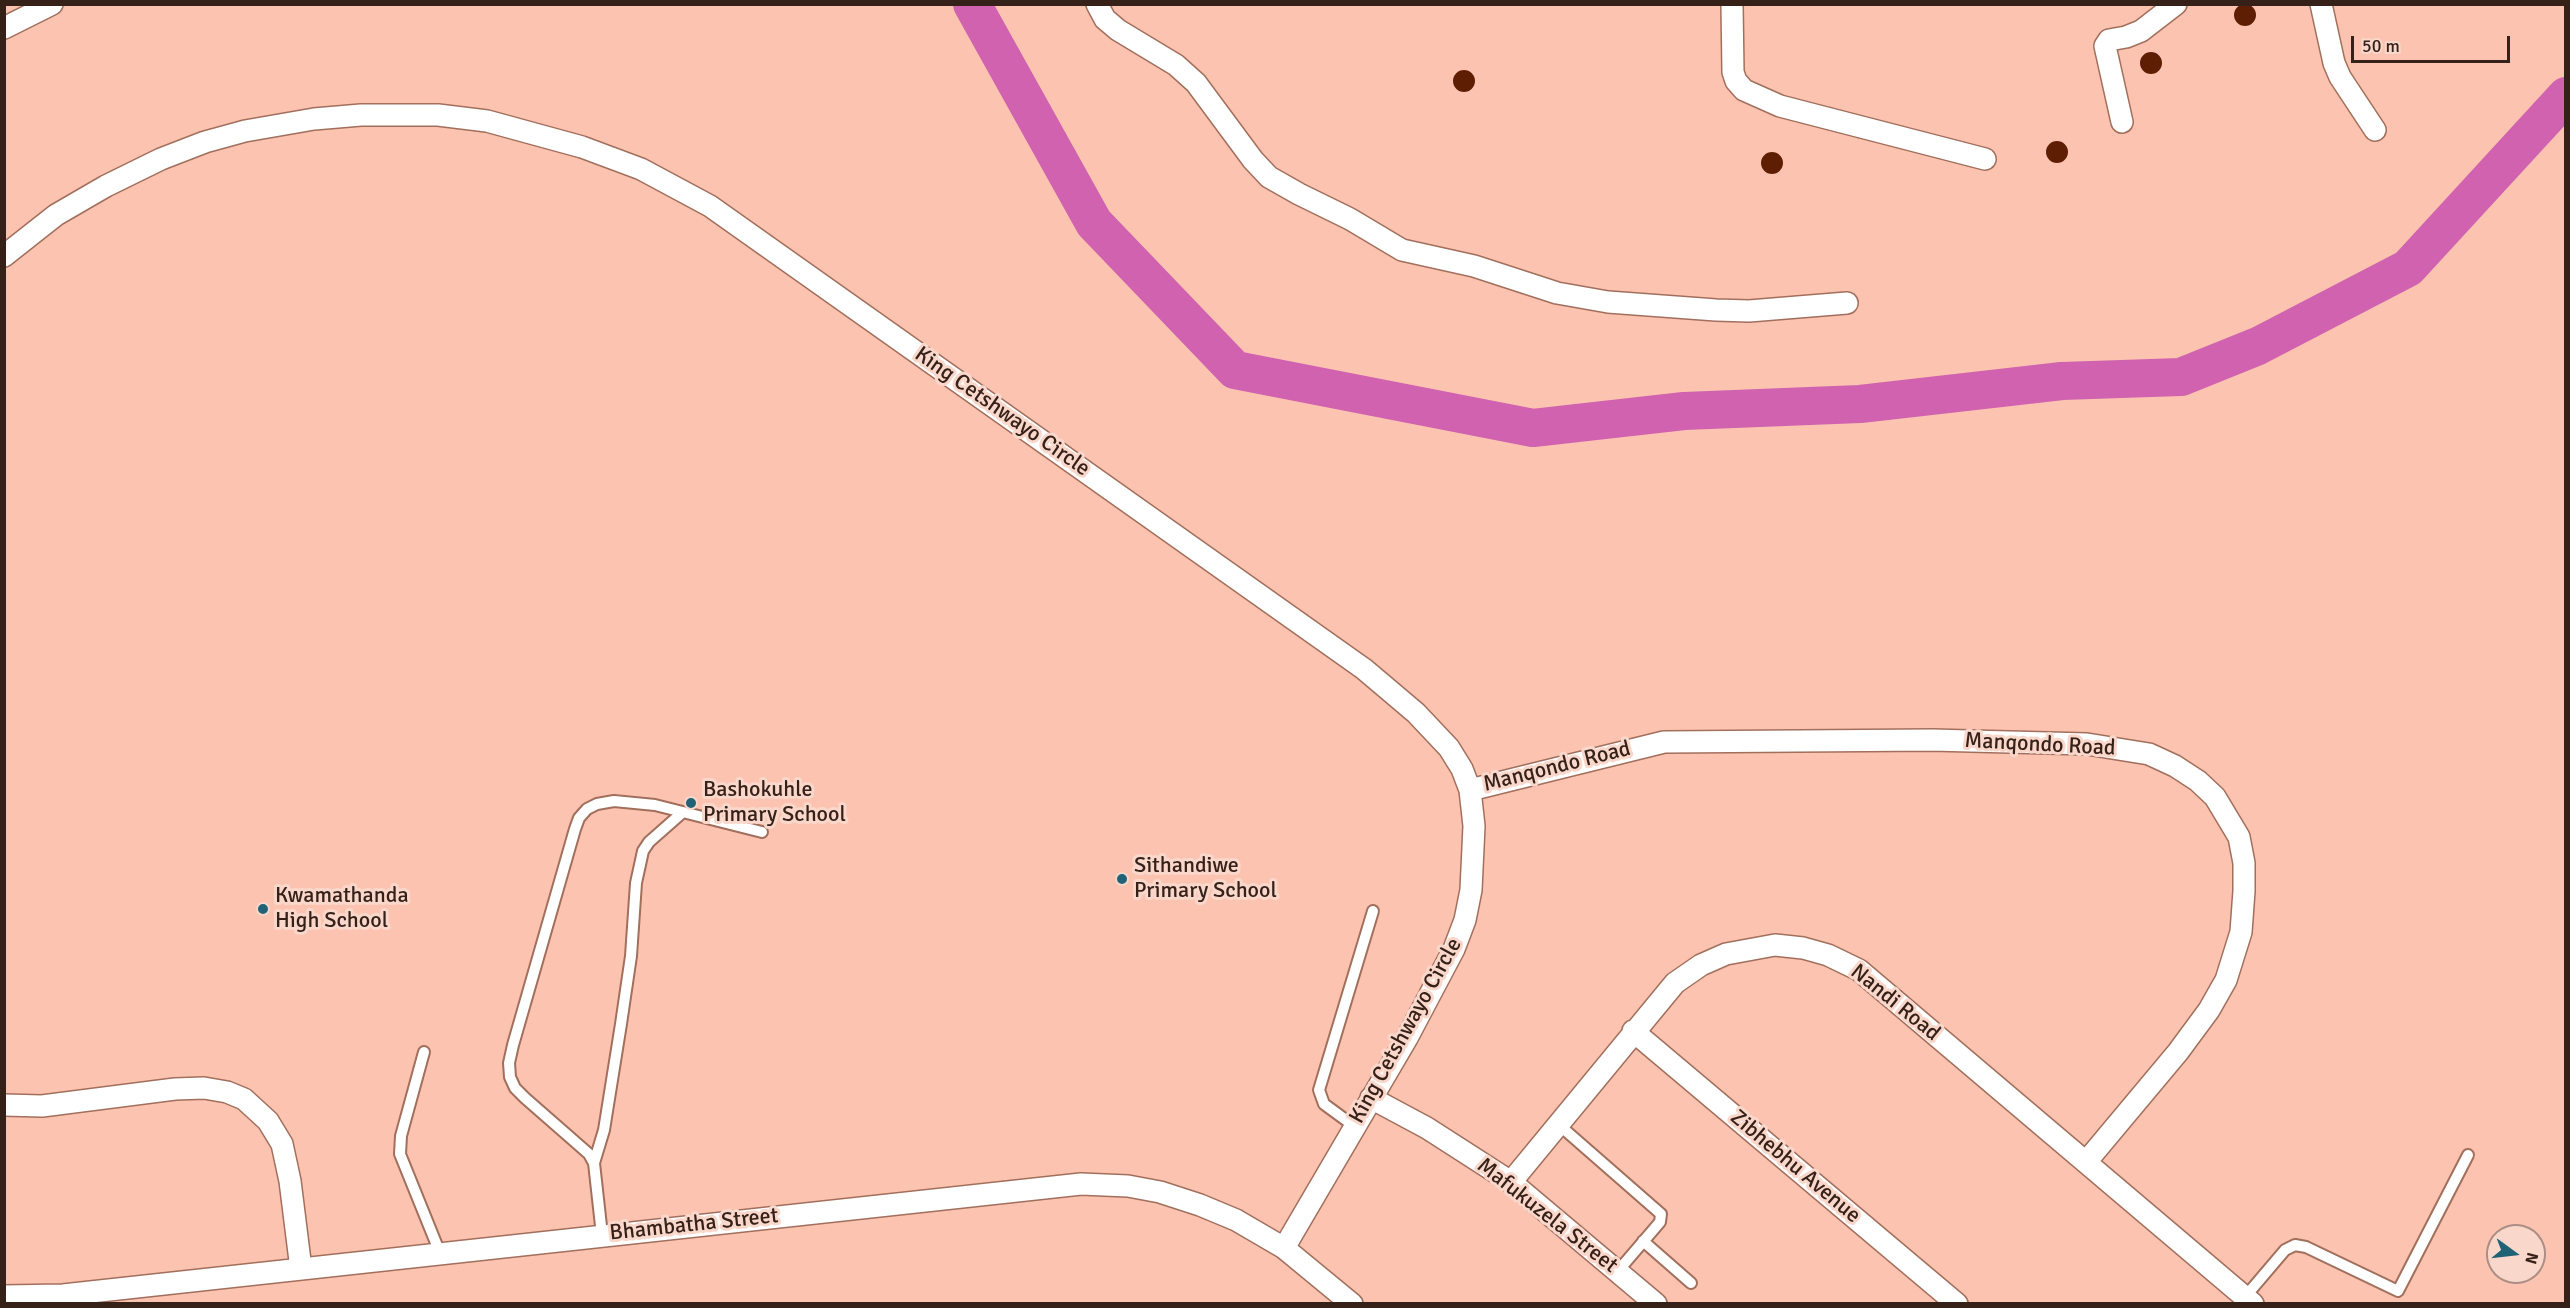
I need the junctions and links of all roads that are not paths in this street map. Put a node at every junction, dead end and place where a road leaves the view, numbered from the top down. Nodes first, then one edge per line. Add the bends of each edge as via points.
1 (52, 4) edge
2 (1096, 4) edge
3 (1732, 4) edge
4 (2176, 4) edge
5 (2321, 4) edge
6 (4, 28) edge
7 (2122, 122) dead end
8 (2375, 130) dead end
9 (1985, 159) dead end
10 (4, 256) edge
11 (1847, 303) dead end
12 (1470, 790) junction
13 (683, 812) junction
14 (762, 832) dead end
15 (1373, 911) dead end
16 (1633, 1031) junction
17 (424, 1052) dead end
18 (1371, 1098) junction
19 (4, 1105) edge
20 (1558, 1124) junction
21 (1354, 1126) junction
22 (2468, 1155) dead end
23 (2086, 1162) junction
24 (594, 1163) junction
25 (1511, 1182) junction
26 (602, 1235) junction
27 (1643, 1241) junction
28 (1284, 1248) junction
29 (440, 1253) junction
30 (301, 1269) junction
31 (1618, 1271) junction
32 (1691, 1283) dead end
33 (4, 1296) edge
34 (2249, 1300) edge
35 (1352, 1304) edge
36 (1656, 1304) edge
37 (1957, 1304) edge

1 - 6 street
2 - 11 street via 1118,30 1176,65 1196,83 1269,177 1402,250 1474,266 1557,293 1608,302 1749,311
3 - 9 street via 1733,72 1744,90 1780,106
4 - 7 street via 2141,31 2107,42 2105,55
5 - 8 street via 2334,63
10 - 12 street, King Cetshwayo Circle via 56,215 106,186 161,159 245,131 361,115 438,116 488,121 582,147 641,169 710,206 1327,642 1416,713 1449,748
12 - 18 street, King Cetshwayo Circle via 1474,860 1465,920 1407,1038
12 - 23 street, Manqondo Road via 1664,742 1932,740 2087,744 2149,754 2175,766 2216,797 2239,837 2244,882 2241,932 2226,980 2209,1010
13 - 14 lane
13 - 24 lane via 649,842 640,860 621,1024 604,1130
13 - 24 lane via 614,801 597,804 579,818 513,1045 509,1063 515,1088 575,1140
15 - 21 lane via 1319,1090 1324,1104
16 - 20 street, Nandi Road
16 - 23 street, Nandi Road via 1675,983 1726,954 1775,945 1828,955 1859,970
16 - 37 street, Zibhebhu Avenue
17 - 29 lane via 400,1136 399,1154
18 - 21 street, King Cetshwayo Circle
18 - 25 street, Mafukuzela Street via 1427,1128
19 - 30 street via 42,1106 204,1088 244,1099 268,1121 282,1144
20 - 25 street, Nandi Road
20 - 27 lane via 1659,1210 1660,1222
21 - 28 street, King Cetshwayo Circle
22 - 34 lane via 2398,1291 2306,1246 2295,1245 2285,1250
23 - 34 street, Nandi Road
24 - 26 lane
25 - 31 street, Mafukuzela Street
26 - 28 street, Bhambatha Street via 1081,1184 1160,1192 1236,1220
26 - 29 street, Bhambatha Street
27 - 31 lane
27 - 32 lane
28 - 35 street, Bhambatha Street
29 - 30 street, Bhambatha Street
30 - 33 street, Bhambatha Street via 63,1295
31 - 36 street, Mafukuzela Street

